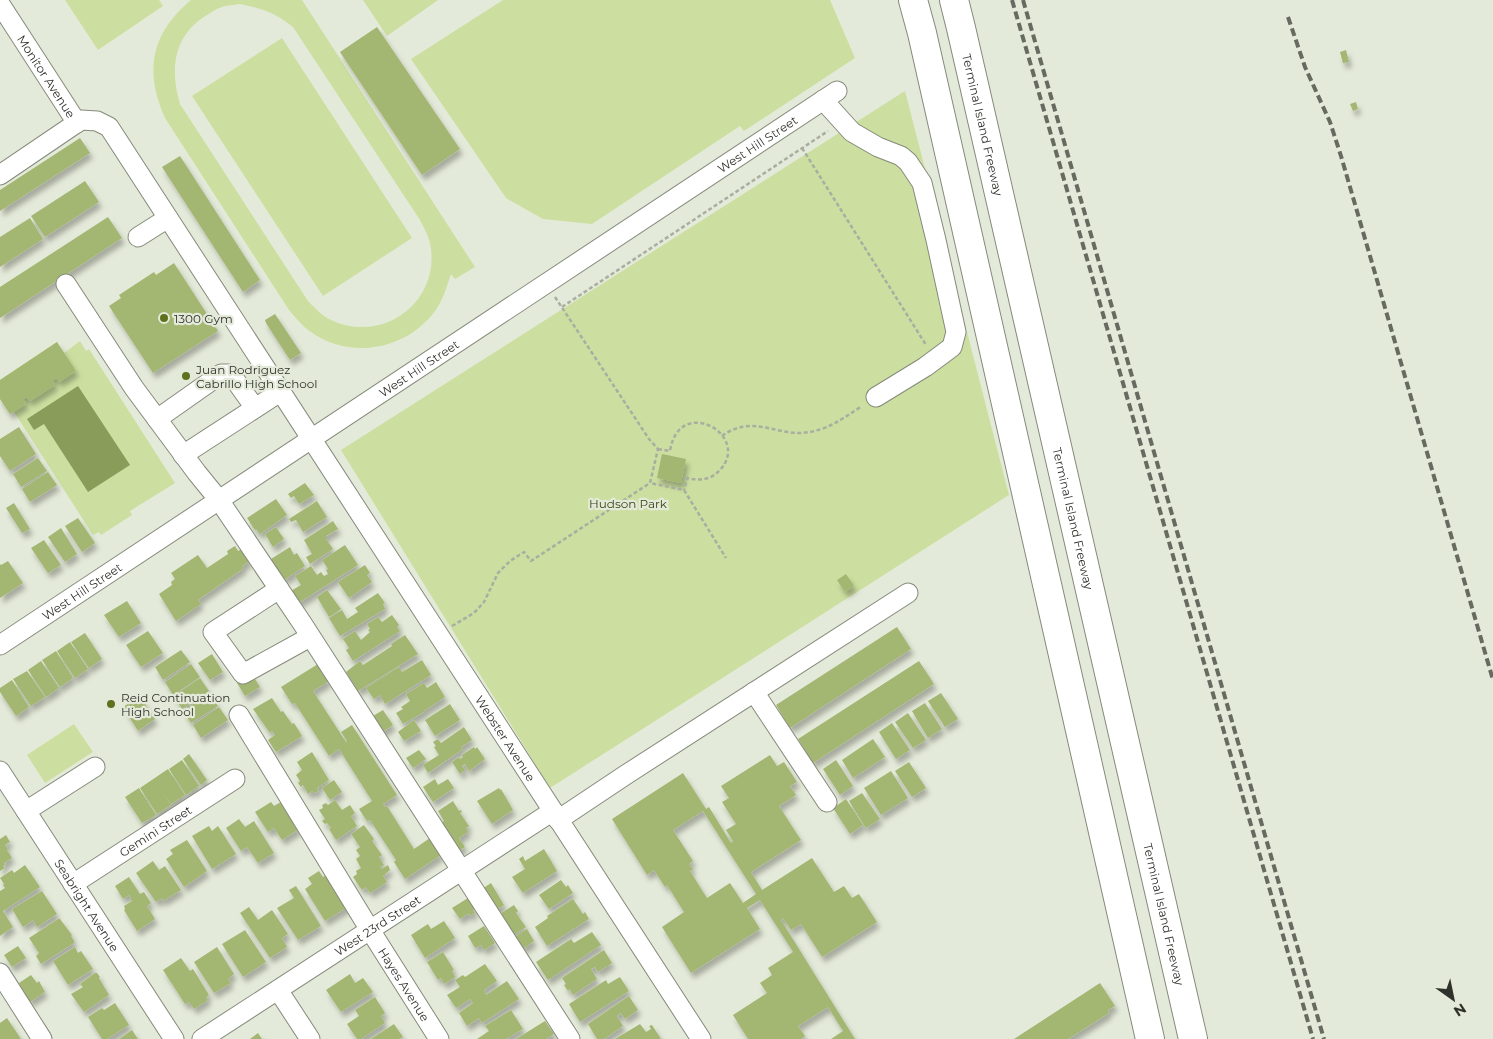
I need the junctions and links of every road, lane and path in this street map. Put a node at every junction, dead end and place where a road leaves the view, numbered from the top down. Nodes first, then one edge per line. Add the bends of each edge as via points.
1 (913, 0) edge
2 (954, 0) edge
3 (0, 4) edge
4 (842, 121) junction
5 (77, 123) junction
6 (802, 148) junction
7 (0, 174) edge
8 (168, 218) junction
9 (138, 238) dead end
10 (545, 283) junction
11 (66, 284) dead end
12 (561, 307) junction
13 (935, 359) junction
14 (280, 392) junction
15 (876, 397) joint
16 (255, 408) junction
17 (156, 419) junction
18 (722, 436) junction
19 (311, 439) junction
20 (658, 449) junction
21 (183, 455) junction
22 (650, 483) junction
23 (684, 490) junction
24 (219, 500) junction
25 (726, 558) dead end
26 (279, 589) junction
27 (908, 593) dead end
28 (438, 634) junction
29 (310, 637) junction
30 (0, 645) edge
31 (754, 692) junction
32 (239, 715) dead end
33 (95, 766) dead end
34 (0, 771) edge
35 (236, 779) dead end
36 (827, 802) dead end
37 (26, 811) junction
38 (555, 815) junction
39 (461, 870) junction
40 (73, 884) junction
41 (370, 930) junction
42 (0, 972) edge
43 (278, 990) junction
44 (42, 1039) edge
45 (174, 1039) edge
46 (202, 1039) edge
47 (310, 1039) edge
48 (439, 1039) edge
49 (570, 1039) edge
50 (701, 1039) edge
51 (1150, 1039) edge
52 (1193, 1039) edge

1 - 51 highway
2 - 52 highway, Terminal Island Freeway
3 - 5 street, Monitor Avenue
4 - 6 path
4 - 10 street, West Hill Street via 830,95
4 - 13 street via 852,132 901,156 922,183 956,332 952,347
5 - 7 street
5 - 8 street, Webster Avenue via 97,120 109,127
6 - 12 path
6 - 13 path
8 - 9 street
8 - 14 street, Webster Avenue
10 - 12 path
10 - 19 street, West Hill Street
11 - 17 street
12 - 20 path
13 - 15 street
14 - 16 street
14 - 19 street, Webster Avenue
15 - 18 path via 823,429 801,433 753,426 740,427
16 - 17 street via 233,377 222,374
16 - 21 street
17 - 21 street
18 - 20 path via 712,426 692,423 676,433 670,451
18 - 23 path via 727,449 722,468 706,479 687,478
19 - 24 street, West Hill Street
19 - 28 street, Webster Avenue
20 - 22 path
21 - 24 street
22 - 23 path
22 - 28 path via 530,562 524,552 510,561 498,572 484,602 474,613
23 - 25 path
24 - 26 street
24 - 30 street, West Hill Street
26 - 29 street
26 - 29 street via 213,632 243,674
27 - 31 street, West 23rd Street
28 - 38 street, Webster Avenue
29 - 39 street
31 - 36 street
31 - 38 street, West 23rd Street
32 - 41 street, Hayes Avenue
33 - 37 street
34 - 37 street, Seabright Avenue
35 - 40 street, Gemini Street
37 - 40 street, Seabright Avenue
38 - 39 street, West 23rd Street
38 - 50 street, Webster Avenue
39 - 41 street, West 23rd Street
39 - 49 street
40 - 45 street, Seabright Avenue
41 - 43 street, West 23rd Street
41 - 48 street, Hayes Avenue
42 - 44 street
43 - 46 street, West 23rd Street
43 - 47 street

